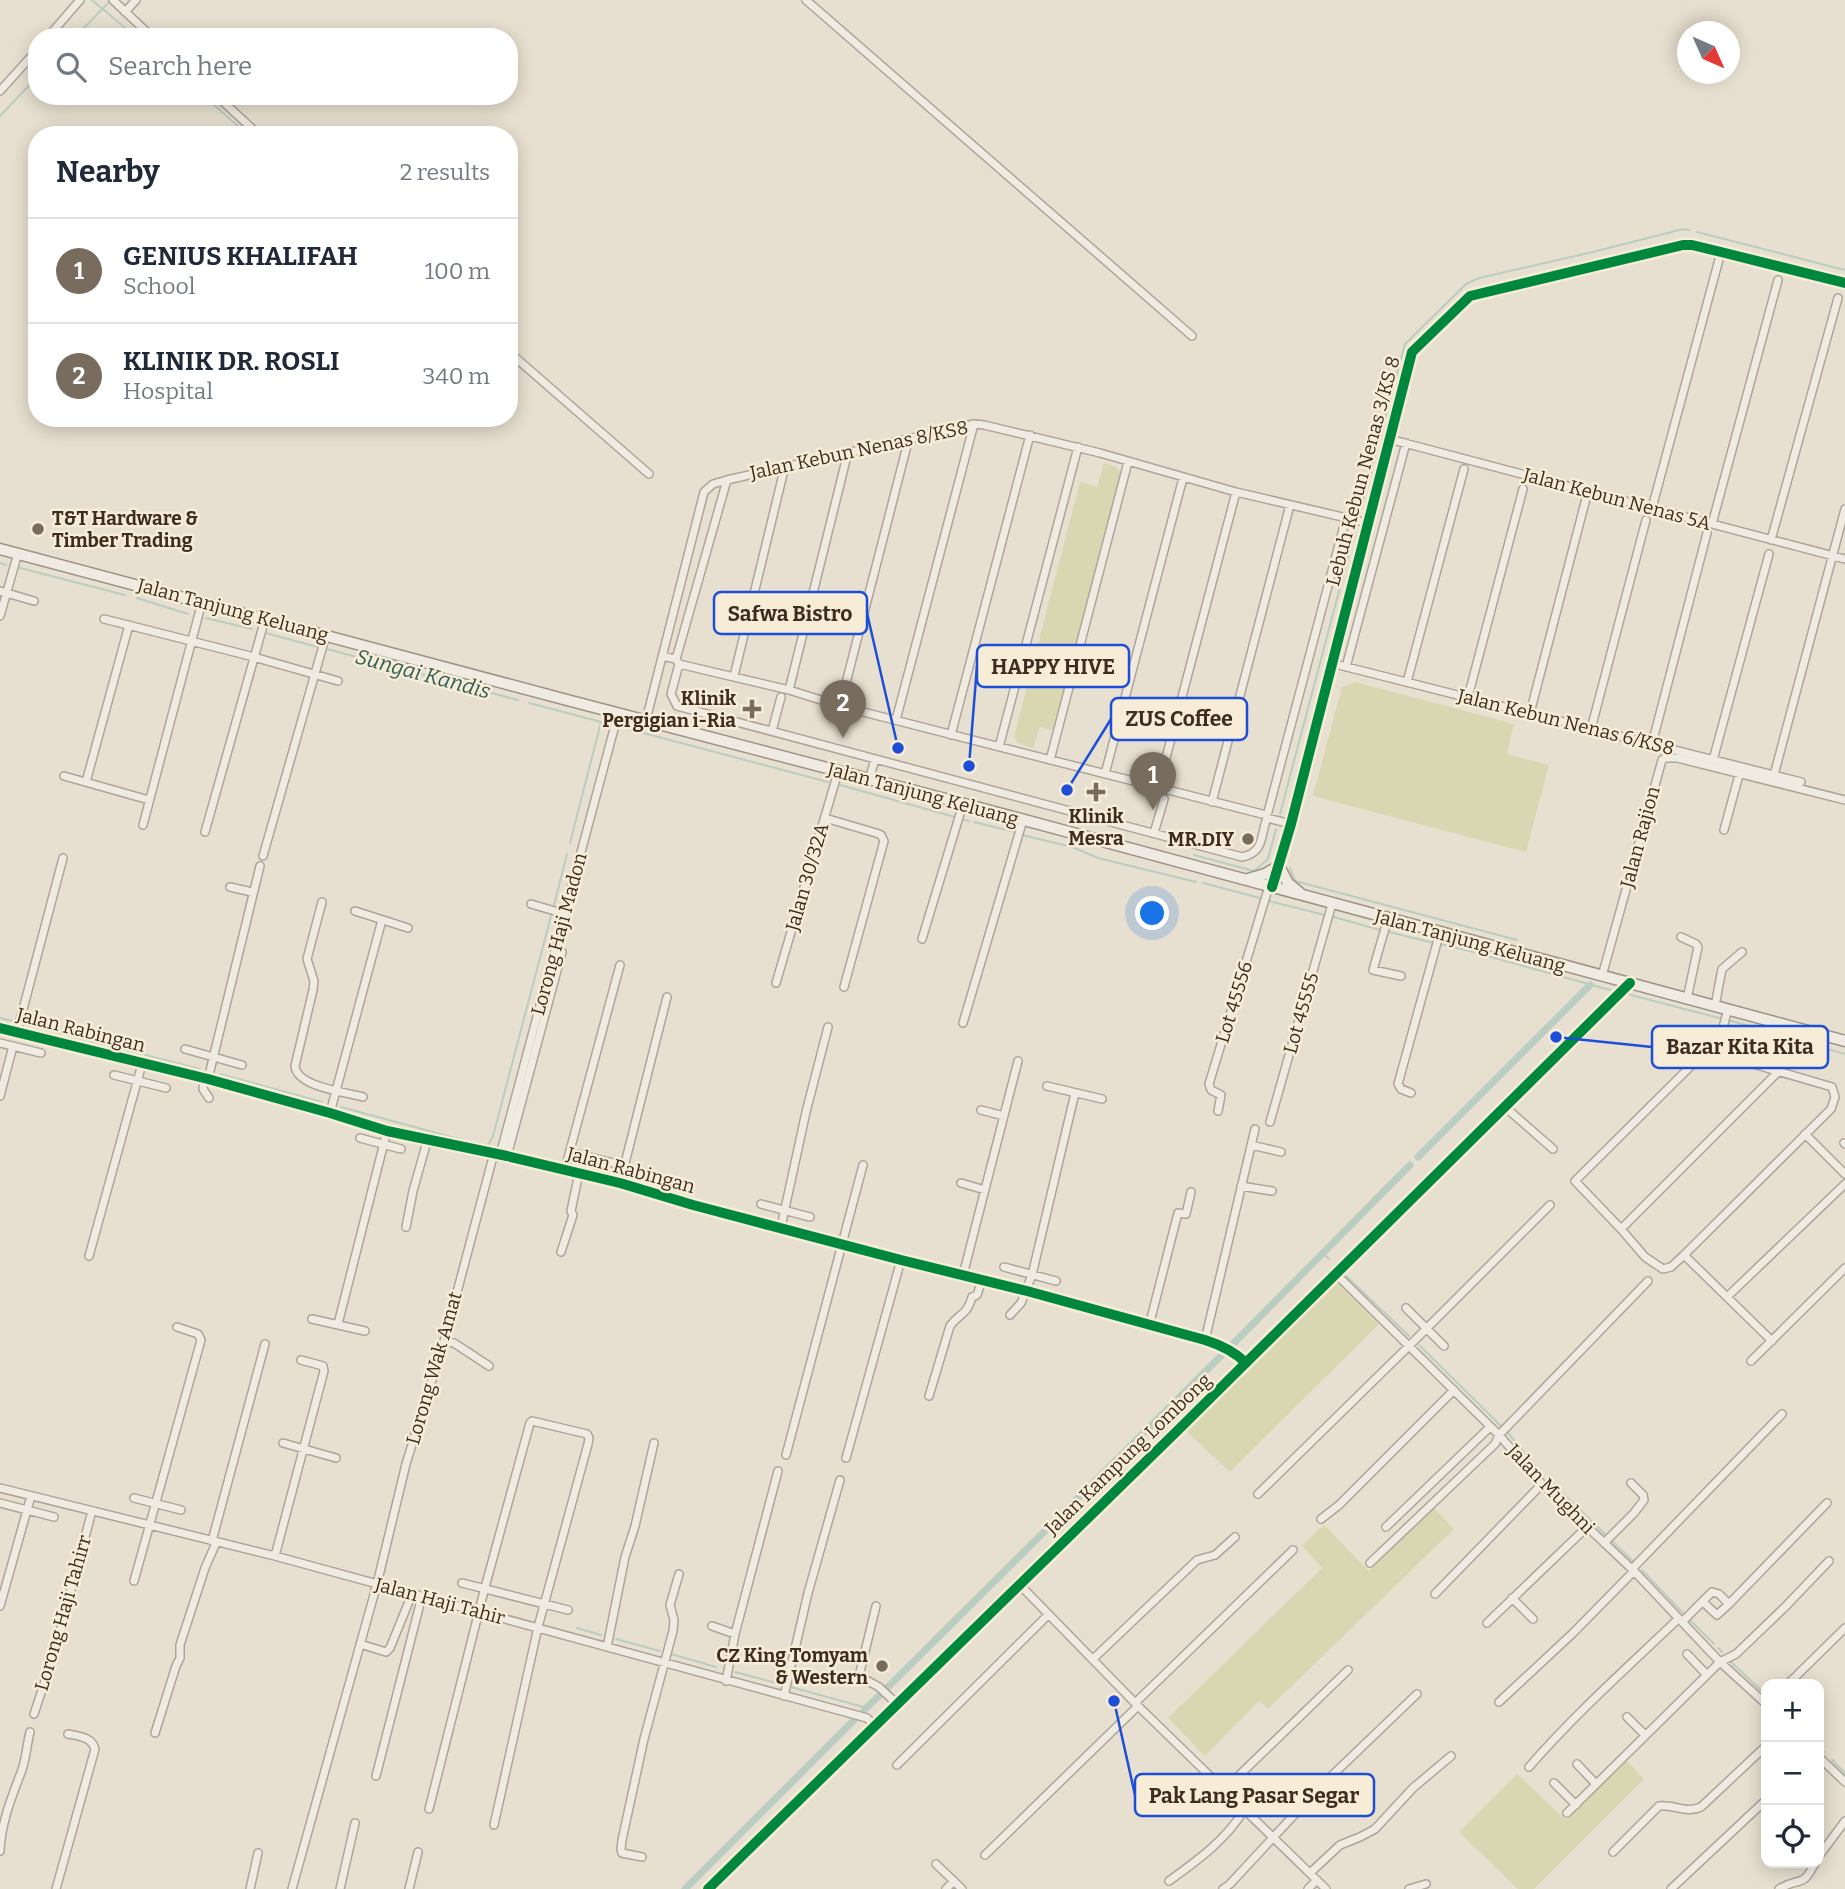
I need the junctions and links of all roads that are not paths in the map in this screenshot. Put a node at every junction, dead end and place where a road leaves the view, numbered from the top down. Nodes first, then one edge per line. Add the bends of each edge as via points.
1 (80, 0) edge
2 (113, 0) edge
3 (136, 0) edge
4 (806, 0) edge
5 (123, 10) junction
6 (56, 28) edge
7 (142, 28) edge
8 (28, 60) edge
9 (0, 91) edge
10 (226, 105) edge
11 (249, 126) edge
12 (1721, 252) junction
13 (1778, 280) dead end
14 (1845, 283) edge
15 (1838, 298) dead end
16 (1192, 336) dead end
17 (518, 360) edge
18 (974, 424) junction
19 (1030, 435) junction
20 (909, 438) junction
21 (1390, 439) junction
22 (1406, 443) junction
23 (1077, 447) junction
24 (848, 452) junction
25 (1128, 462) junction
26 (785, 466) junction
27 (1464, 468) dead end
28 (649, 474) dead end
29 (1183, 478) junction
30 (727, 480) junction
31 (1523, 489) dead end
32 (1588, 491) junction
33 (1236, 492) junction
34 (1290, 505) junction
35 (1652, 508) junction
36 (1845, 509) edge
37 (1346, 518) junction
38 (1646, 520) dead end
39 (1367, 523) junction
40 (1712, 524) junction
41 (1707, 533) dead end
42 (1771, 540) junction
43 (0, 549) edge
44 (18, 553) junction
45 (1769, 554) dead end
46 (1832, 556) junction
47 (1845, 559) edge
48 (3, 592) edge
49 (34, 601) dead end
50 (202, 602) junction
51 (0, 616) edge
52 (104, 619) dead end
53 (265, 619) junction
54 (128, 625) junction
55 (326, 635) junction
56 (191, 641) junction
57 (662, 656) junction
58 (254, 657) junction
59 (1331, 663) junction
60 (678, 664) junction
61 (1346, 667) junction
62 (314, 674) junction
63 (734, 676) junction
64 (338, 681) dead end
65 (1407, 682) junction
66 (789, 690) junction
67 (781, 697) dead end
68 (1468, 697) junction
69 (840, 706) junction
70 (1530, 713) junction
71 (618, 714) junction
72 (646, 720) junction
73 (896, 720) junction
74 (1591, 729) junction
75 (772, 731) junction
76 (951, 734) junction
77 (1652, 744) junction
78 (999, 747) junction
79 (875, 759) junction
80 (1050, 760) junction
81 (1713, 760) junction
82 (838, 772) junction
83 (1105, 774) junction
84 (64, 775) dead end
85 (1739, 775) junction
86 (1774, 775) junction
87 (869, 780) junction
88 (86, 782) junction
89 (1801, 782) dead end
90 (1158, 788) junction
91 (1164, 799) dead end
92 (149, 800) junction
93 (1845, 800) edge
94 (1212, 802) junction
95 (963, 804) junction
96 (1266, 814) junction
97 (825, 818) junction
98 (1023, 820) junction
99 (1291, 824) junction
100 (143, 825) dead end
101 (1724, 830) dead end
102 (205, 832) dead end
103 (1154, 833) junction
104 (263, 856) dead end
105 (63, 858) dead end
106 (260, 866) dead end
107 (1279, 866) junction
108 (1244, 880) junction
109 (230, 887) dead end
110 (1271, 887) junction
111 (252, 892) junction
112 (1306, 896) junction
113 (322, 902) dead end
114 (531, 904) dead end
115 (1332, 904) junction
116 (355, 911) dead end
117 (565, 914) junction
118 (382, 920) junction
119 (1385, 927) junction
120 (408, 928) dead end
121 (1440, 934) junction
122 (1681, 937) dead end
123 (922, 939) dead end
124 (1742, 952) dead end
125 (620, 965) dead end
126 (1401, 976) dead end
127 (1602, 976) junction
128 (776, 983) dead end
129 (1630, 983) junction
130 (844, 987) dead end
131 (667, 997) dead end
132 (1687, 999) junction
133 (1714, 1006) junction
134 (1726, 1016) junction
135 (963, 1023) dead end
136 (19, 1025) junction
137 (828, 1027) dead end
138 (0, 1028) edge
139 (1668, 1039) dead end
140 (1845, 1041) edge
141 (0, 1043) edge
142 (13, 1046) junction
143 (185, 1049) dead end
144 (1707, 1050) junction
145 (1716, 1053) junction
146 (41, 1054) dead end
147 (212, 1056) junction
148 (1018, 1061) dead end
149 (142, 1064) junction
150 (242, 1065) dead end
151 (1779, 1071) junction
152 (114, 1075) dead end
153 (206, 1079) junction
154 (138, 1082) junction
155 (1047, 1086) dead end
156 (166, 1088) dead end
157 (336, 1090) junction
158 (1075, 1093) junction
159 (1411, 1093) dead end
160 (0, 1096) edge
161 (363, 1097) dead end
162 (209, 1098) dead end
163 (1102, 1099) dead end
164 (1505, 1107) junction
165 (981, 1110) dead end
166 (1218, 1111) dead end
167 (330, 1113) junction
168 (1004, 1116) junction
169 (1270, 1122) dead end
170 (1255, 1129) dead end
171 (387, 1131) junction
172 (1805, 1134) junction
173 (360, 1138) dead end
174 (428, 1138) junction
175 (384, 1144) junction
176 (1251, 1145) junction
177 (401, 1149) dead end
178 (1553, 1149) dead end
179 (570, 1152) junction
180 (1281, 1152) dead end
181 (500, 1155) junction
182 (625, 1166) junction
183 (863, 1166) dead end
184 (565, 1169) junction
185 (579, 1173) junction
186 (1845, 1174) edge
187 (620, 1183) junction
188 (961, 1184) dead end
189 (1845, 1184) edge
190 (1241, 1186) junction
191 (985, 1190) junction
192 (1272, 1191) dead end
193 (1191, 1192) dead end
194 (761, 1204) dead end
195 (1550, 1205) dead end
196 (785, 1209) junction
197 (810, 1217) dead end
198 (406, 1227) dead end
199 (781, 1227) junction
200 (1621, 1228) junction
201 (843, 1244) junction
202 (561, 1252) dead end
203 (1684, 1255) junction
204 (89, 1256) dead end
205 (901, 1260) junction
206 (1003, 1267) dead end
207 (1845, 1268) edge
208 (1336, 1274) junction
209 (963, 1275) junction
210 (1032, 1275) junction
211 (982, 1280) junction
212 (1056, 1281) dead end
213 (1648, 1281) dead end
214 (1027, 1291) junction
215 (1727, 1297) junction
216 (1406, 1308) dead end
217 (1010, 1315) dead end
218 (312, 1319) dead end
219 (1150, 1321) junction
220 (338, 1324) junction
221 (177, 1328) dead end
222 (1427, 1328) junction
223 (365, 1331) dead end
224 (1205, 1340) junction
225 (444, 1341) junction
226 (1772, 1341) junction
227 (265, 1343) dead end
228 (1409, 1346) junction
229 (1444, 1346) dead end
230 (301, 1360) dead end
231 (1751, 1361) dead end
232 (1246, 1363) junction
233 (489, 1366) dead end
234 (1454, 1390) junction
235 (929, 1396) dead end
236 (1782, 1414) dead end
237 (1490, 1427) junction
238 (1499, 1435) junction
239 (284, 1443) dead end
240 (654, 1443) dead end
241 (302, 1450) junction
242 (786, 1455) dead end
243 (337, 1458) dead end
244 (845, 1458) dead end
245 (778, 1471) dead end
246 (840, 1480) dead end
247 (1632, 1483) dead end
248 (1542, 1484) junction
249 (0, 1488) edge
250 (1258, 1494) dead end
251 (31, 1496) junction
252 (134, 1498) dead end
253 (0, 1503) edge
254 (155, 1503) junction
255 (1827, 1503) dead end
256 (27, 1510) junction
257 (181, 1510) dead end
258 (92, 1511) junction
259 (54, 1517) dead end
260 (1321, 1519) dead end
261 (149, 1525) junction
262 (1386, 1527) dead end
263 (1587, 1527) junction
264 (1235, 1537) dead end
265 (1605, 1541) junction
266 (214, 1542) junction
267 (1293, 1550) dead end
268 (275, 1556) junction
269 (1829, 1561) dead end
270 (1370, 1563) dead end
271 (1633, 1570) junction
272 (679, 1574) dead end
273 (134, 1581) dead end
274 (462, 1583) dead end
275 (377, 1584) junction
276 (1020, 1585) junction
277 (485, 1589) junction
278 (412, 1594) junction
279 (1435, 1594) dead end
280 (422, 1596) junction
281 (1512, 1598) junction
282 (1703, 1602) junction
283 (545, 1604) junction
284 (1729, 1604) junction
285 (0, 1606) edge
286 (876, 1606) dead end
287 (568, 1610) dead end
288 (479, 1611) junction
289 (1048, 1615) junction
290 (1533, 1619) dead end
291 (1680, 1620) junction
292 (1487, 1623) dead end
293 (712, 1626) dead end
294 (538, 1627) junction
295 (1845, 1628) edge
296 (736, 1634) junction
297 (360, 1644) junction
298 (607, 1647) junction
299 (1686, 1654) dead end
300 (1093, 1659) junction
301 (1720, 1662) junction
302 (664, 1663) junction
303 (1348, 1670) dead end
304 (1707, 1675) junction
305 (1793, 1679) edge
306 (726, 1681) junction
307 (1417, 1694) dead end
308 (784, 1696) junction
309 (1761, 1699) edge
310 (1499, 1702) dead end
311 (897, 1704) junction
312 (1136, 1705) junction
313 (34, 1713) dead end
314 (1628, 1717) dead end
315 (875, 1726) junction
316 (30, 1732) dead end
317 (155, 1732) dead end
318 (68, 1734) dead end
319 (1645, 1735) junction
320 (1761, 1751) edge
321 (1451, 1756) dead end
322 (1824, 1762) edge
323 (1577, 1764) dead end
324 (897, 1765) dead end
325 (1530, 1767) dead end
326 (376, 1776) dead end
327 (1845, 1782) edge
328 (1554, 1783) dead end
329 (1596, 1784) junction
330 (1223, 1791) junction
331 (1576, 1805) junction
332 (1761, 1805) edge
333 (429, 1809) dead end
334 (1244, 1810) junction
335 (1567, 1813) dead end
336 (355, 1822) dead end
337 (1845, 1822) edge
338 (494, 1825) dead end
339 (1273, 1838) junction
340 (1824, 1849) edge
341 (0, 1851) edge
342 (418, 1852) dead end
343 (1613, 1852) dead end
344 (258, 1853) dead end
345 (985, 1855) dead end
346 (642, 1857) dead end
347 (936, 1864) dead end
348 (1813, 1868) edge
349 (1310, 1873) junction
350 (1317, 1880) junction
351 (954, 1881) junction
352 (1169, 1881) dead end
353 (1426, 1884) dead end
354 (56, 1889) edge
355 (250, 1889) edge
356 (292, 1889) edge
357 (340, 1889) edge
358 (409, 1889) edge
359 (708, 1889) edge
360 (946, 1889) edge
361 (962, 1889) edge
362 (1223, 1889) edge
363 (1308, 1889) edge
364 (1326, 1889) edge
365 (1409, 1889) edge
366 (1671, 1889) edge
367 (1779, 1889) edge

1 - 6 street
2 - 5 street
3 - 5 street
4 - 16 street
5 - 7 street
8 - 9 street
10 - 11 street
12 - 14 street, Lebuh Kebun Nenas 3/KS 8
12 - 21 street, Lebuh Kebun Nenas 3/KS 8 via 1683,245 1470,296 1412,352
12 - 35 street
13 - 40 street
15 - 42 street
17 - 28 street
18 - 19 street, Jalan Kebun Nenas 8/KS8
18 - 20 street, Jalan Kebun Nenas 8/KS8
18 - 73 street
19 - 23 street, Jalan Kebun Nenas 8/KS8
19 - 76 street
20 - 24 street, Jalan Kebun Nenas 8/KS8
20 - 69 street
21 - 22 street, Jalan Kebun Nenas 5A
21 - 39 street, Lebuh Kebun Nenas 3/KS 8
22 - 32 street, Jalan Kebun Nenas 5A
22 - 61 street
23 - 25 street, Jalan Kebun Nenas 8/KS8
23 - 78 street
24 - 26 street, Jalan Kebun Nenas 8/KS8
24 - 66 street
25 - 29 street, Jalan Kebun Nenas 8/KS8
25 - 80 street
26 - 30 street, Jalan Kebun Nenas 8/KS8
26 - 63 street
27 - 65 street
29 - 33 street, Jalan Kebun Nenas 8/KS8
29 - 83 street
30 - 57 street, Jalan Kebun Nenas 8/KS8 via 704,492
30 - 60 street
31 - 68 street
32 - 35 street, Jalan Kebun Nenas 5A
32 - 70 street
33 - 34 street, Jalan Kebun Nenas 8/KS8
33 - 90 street
34 - 37 street, Jalan Kebun Nenas 8/KS8
34 - 94 street
35 - 40 street, Jalan Kebun Nenas 5A
36 - 46 street
37 - 39 street, Jalan Kebun Nenas 8/KS8
37 - 96 street
38 - 74 street
39 - 59 street, Lebuh Kebun Nenas 3/KS 8
40 - 42 street, Jalan Kebun Nenas 5A
41 - 77 street
42 - 46 street, Jalan Kebun Nenas 5A
43 - 44 street, Jalan Tanjung Keluang
44 - 48 street
44 - 50 street, Jalan Tanjung Keluang
45 - 81 street
46 - 47 street, Jalan Kebun Nenas 5A
46 - 86 street
48 - 49 street
48 - 51 street
50 - 53 street, Jalan Tanjung Keluang
50 - 56 street
52 - 54 street
53 - 55 street, Jalan Tanjung Keluang
53 - 58 street
54 - 56 street
54 - 88 street
55 - 62 street
55 - 71 street, Jalan Tanjung Keluang
56 - 58 street
56 - 92 street
57 - 60 street
57 - 72 street, Jalan Kebun Nenas 8/KS8
58 - 62 street
58 - 102 street
59 - 61 street, Jalan Kebun Nenas 6/KS8
59 - 99 street, Lebuh Kebun Nenas 3/KS 8
60 - 63 street
60 - 75 street via 671,694 677,706
61 - 65 street, Jalan Kebun Nenas 6/KS8
62 - 64 street
62 - 104 street
63 - 66 street
65 - 68 street, Jalan Kebun Nenas 6/KS8
66 - 69 street
67 - 75 street
68 - 70 street, Jalan Kebun Nenas 6/KS8
69 - 73 street
70 - 74 street, Jalan Kebun Nenas 6/KS8
71 - 72 street, Jalan Tanjung Keluang
71 - 117 street, Lorong Haji Madon
72 - 82 street, Jalan Tanjung Keluang
73 - 76 street
74 - 77 street, Jalan Kebun Nenas 6/KS8
75 - 79 street
76 - 78 street
77 - 81 street, Jalan Kebun Nenas 6/KS8
78 - 80 street
79 - 87 street
79 - 103 street
80 - 83 street
81 - 86 street, Jalan Kebun Nenas 6/KS8
82 - 87 street, Jalan Tanjung Keluang
82 - 97 street, Jalan 30/32A
83 - 90 street
84 - 88 street
85 - 93 street, Jalan Rajion
85 - 101 street
85 - 127 street, Jalan Rajion via 1677,758 1662,760
86 - 89 street, Jalan Kebun Nenas 6/KS8
87 - 95 street, Jalan Tanjung Keluang
88 - 92 street
90 - 94 street
91 - 103 street
92 - 100 street
94 - 96 street
95 - 98 street, Jalan Tanjung Keluang
95 - 123 street
96 - 99 street
96 - 103 street via 1256,852 1242,857
97 - 128 street, Jalan 30/32A
97 - 130 street via 876,832 884,841
98 - 108 street, Jalan Tanjung Keluang
98 - 135 street
99 - 107 street, Lebuh Kebun Nenas 3/KS 8
105 - 136 street
106 - 111 street
107 - 108 street
107 - 110 street, Lebuh Kebun Nenas 3/KS 8
107 - 112 street via 1288,883
108 - 110 street, Jalan Tanjung Keluang
109 - 111 street
110 - 112 street, Jalan Tanjung Keluang
110 - 166 street, Lot 45556 via 1209,1084 1221,1095
111 - 147 street
112 - 115 street, Jalan Tanjung Keluang
113 - 157 street via 307,959 314,981 295,1071 311,1084
114 - 117 street
115 - 119 street, Jalan Tanjung Keluang
115 - 169 street, Lot 45555
116 - 118 street
117 - 181 street, Lorong Haji Madon via 555,950 562,952
118 - 120 street
118 - 157 street
119 - 121 street, Jalan Tanjung Keluang
119 - 126 street via 1373,970
121 - 127 street, Jalan Tanjung Keluang
121 - 159 street via 1398,1084
122 - 132 street via 1698,947
124 - 133 street via 1722,970
125 - 179 street
127 - 129 street, Jalan Tanjung Keluang
129 - 132 street, Jalan Tanjung Keluang
129 - 164 street, Jalan Kampung Lombong
131 - 182 street
132 - 133 street, Jalan Tanjung Keluang
133 - 134 street, Jalan Tanjung Keluang
134 - 140 street, Jalan Tanjung Keluang
134 - 145 street
136 - 138 street, Jalan Rabingan
136 - 149 street, Jalan Rabingan
137 - 196 street
139 - 144 street
141 - 142 street
142 - 146 street
142 - 160 street
143 - 147 street
144 - 145 street
144 - 200 street via 1575,1181
145 - 151 street
147 - 150 street
147 - 153 street
148 - 168 street
149 - 153 street, Jalan Rabingan
149 - 154 street
151 - 172 street via 1832,1087 1831,1109
151 - 200 street
152 - 154 street
153 - 162 street via 202,1089
153 - 167 street, Jalan Rabingan
154 - 156 street
154 - 204 street
155 - 158 street
157 - 161 street
157 - 167 street
158 - 163 street
158 - 210 street
164 - 178 street
164 - 208 street, Jalan Kampung Lombong
165 - 168 street
167 - 171 street, Jalan Rabingan
168 - 191 street
170 - 176 street
171 - 174 street, Jalan Rabingan
171 - 175 street
172 - 186 street
172 - 203 street
173 - 175 street
174 - 181 street, Jalan Rabingan
174 - 198 street
175 - 177 street
175 - 220 street
176 - 180 street
176 - 190 street
179 - 182 street
179 - 184 street
181 - 184 street, Jalan Rabingan
181 - 225 street, Lorong Wak Amat
182 - 187 street
183 - 201 street
184 - 185 street, Jalan Rabingan
185 - 187 street, Jalan Rabingan
185 - 202 street
187 - 199 street, Jalan Rabingan
188 - 191 street
189 - 215 street
190 - 192 street
190 - 224 street
191 - 209 street
193 - 219 street via 1186,1214 1178,1213
194 - 196 street
195 - 222 street
196 - 197 street
196 - 199 street
199 - 201 street, Jalan Rabingan
200 - 203 street via 1663,1269
201 - 205 street, Jalan Rabingan
201 - 242 street
203 - 215 street
205 - 209 street, Jalan Rabingan
205 - 244 street
206 - 210 street
207 - 226 street
208 - 228 street, Jalan Mughni
208 - 232 street, Jalan Kampung Lombong
209 - 211 street, Jalan Rabingan
210 - 212 street
210 - 214 street
211 - 214 street, Jalan Rabingan
211 - 235 street via 967,1312 950,1326
213 - 238 street
214 - 217 street
214 - 219 street, Jalan Rabingan
215 - 226 street
216 - 222 street
218 - 220 street
219 - 224 street, Jalan Rabingan
220 - 223 street
221 - 254 street via 198,1334 201,1340
222 - 228 street
222 - 229 street
224 - 232 street, Jalan Rabingan via 1236,1353
225 - 233 street
225 - 275 street, Lorong Wak Amat via 406,1464
226 - 231 street
227 - 266 street
228 - 234 street, Jalan Mughni
228 - 250 street
230 - 241 street via 323,1366 324,1371
232 - 276 street, Jalan Kampung Lombong
234 - 237 street, Jalan Mughni
234 - 260 street
236 - 271 street
237 - 238 street, Jalan Mughni
237 - 262 street
238 - 248 street, Jalan Mughni
238 - 270 street via 1495,1444
239 - 241 street
240 - 298 street
241 - 243 street
241 - 268 street
245 - 296 street
246 - 308 street via 807,1593
247 - 265 street via 1644,1500
248 - 263 street, Jalan Mughni
248 - 279 street
249 - 251 street, Jalan Haji Tahir
251 - 256 street
251 - 258 street, Jalan Haji Tahir
252 - 254 street
253 - 256 street
254 - 257 street
254 - 261 street
255 - 284 street
256 - 259 street
256 - 285 street
258 - 261 street, Jalan Haji Tahir
258 - 313 street, Lorong Haji Tahirr
261 - 266 street, Jalan Haji Tahir
261 - 273 street
263 - 265 street, Jalan Mughni
263 - 281 street
264 - 300 street via 1215,1555 1197,1560
265 - 271 street, Jalan Mughni
266 - 268 street, Jalan Haji Tahir
266 - 317 street
267 - 312 street
268 - 275 street, Jalan Haji Tahir
269 - 301 street via 1736,1654
271 - 291 street, Jalan Mughni
271 - 310 street
272 - 302 street via 670,1605 673,1631
274 - 277 street
275 - 278 street, Jalan Haji Tahir
275 - 297 street, Lorong Wak Amat
276 - 289 street
276 - 311 street, Jalan Kampung Lombong
277 - 283 street
277 - 283 street via 528,1426 532,1421 587,1434
277 - 288 street
278 - 280 street, Jalan Haji Tahir
278 - 297 street via 386,1652
280 - 288 street, Jalan Haji Tahir
280 - 326 street
281 - 290 street
281 - 292 street
282 - 284 street via 1712,1592
282 - 284 street via 1717,1615
282 - 291 street
283 - 287 street
283 - 294 street
286 - 311 street via 859,1676 879,1686
288 - 294 street, Jalan Haji Tahir
288 - 333 street
289 - 300 street
289 - 324 street
291 - 301 street, Jalan Mughni
291 - 325 street
293 - 296 street
294 - 298 street, Jalan Haji Tahir
294 - 338 street
295 - 305 street
296 - 306 street
297 - 356 street, Lorong Wak Amat
298 - 302 street, Jalan Haji Tahir
299 - 304 street
300 - 312 street
301 - 304 street
301 - 309 street, Jalan Mughni
302 - 306 street, Jalan Haji Tahir
302 - 346 street via 621,1849
303 - 330 street
304 - 319 street
306 - 308 street, Jalan Haji Tahir
307 - 339 street
308 - 315 street, Jalan Haji Tahir via 867,1718
311 - 315 street, Jalan Kampung Lombong
312 - 330 street
312 - 345 street
314 - 319 street
315 - 359 street, Jalan Kampung Lombong
316 - 341 street
318 - 354 street via 88,1739 94,1749
319 - 329 street
320 - 343 street via 1701,1807 1659,1806
321 - 349 street via 1375,1829 1340,1845
322 - 327 street
323 - 329 street
328 - 331 street
329 - 331 street
330 - 334 street
331 - 335 street
332 - 366 street
334 - 339 street
334 - 352 street via 1234,1828
336 - 357 street
337 - 340 street
339 - 349 street
339 - 362 street
342 - 358 street
344 - 355 street
347 - 351 street
348 - 367 street via 1803,1883
349 - 350 street
350 - 363 street
350 - 364 street
351 - 360 street
351 - 361 street
353 - 365 street

